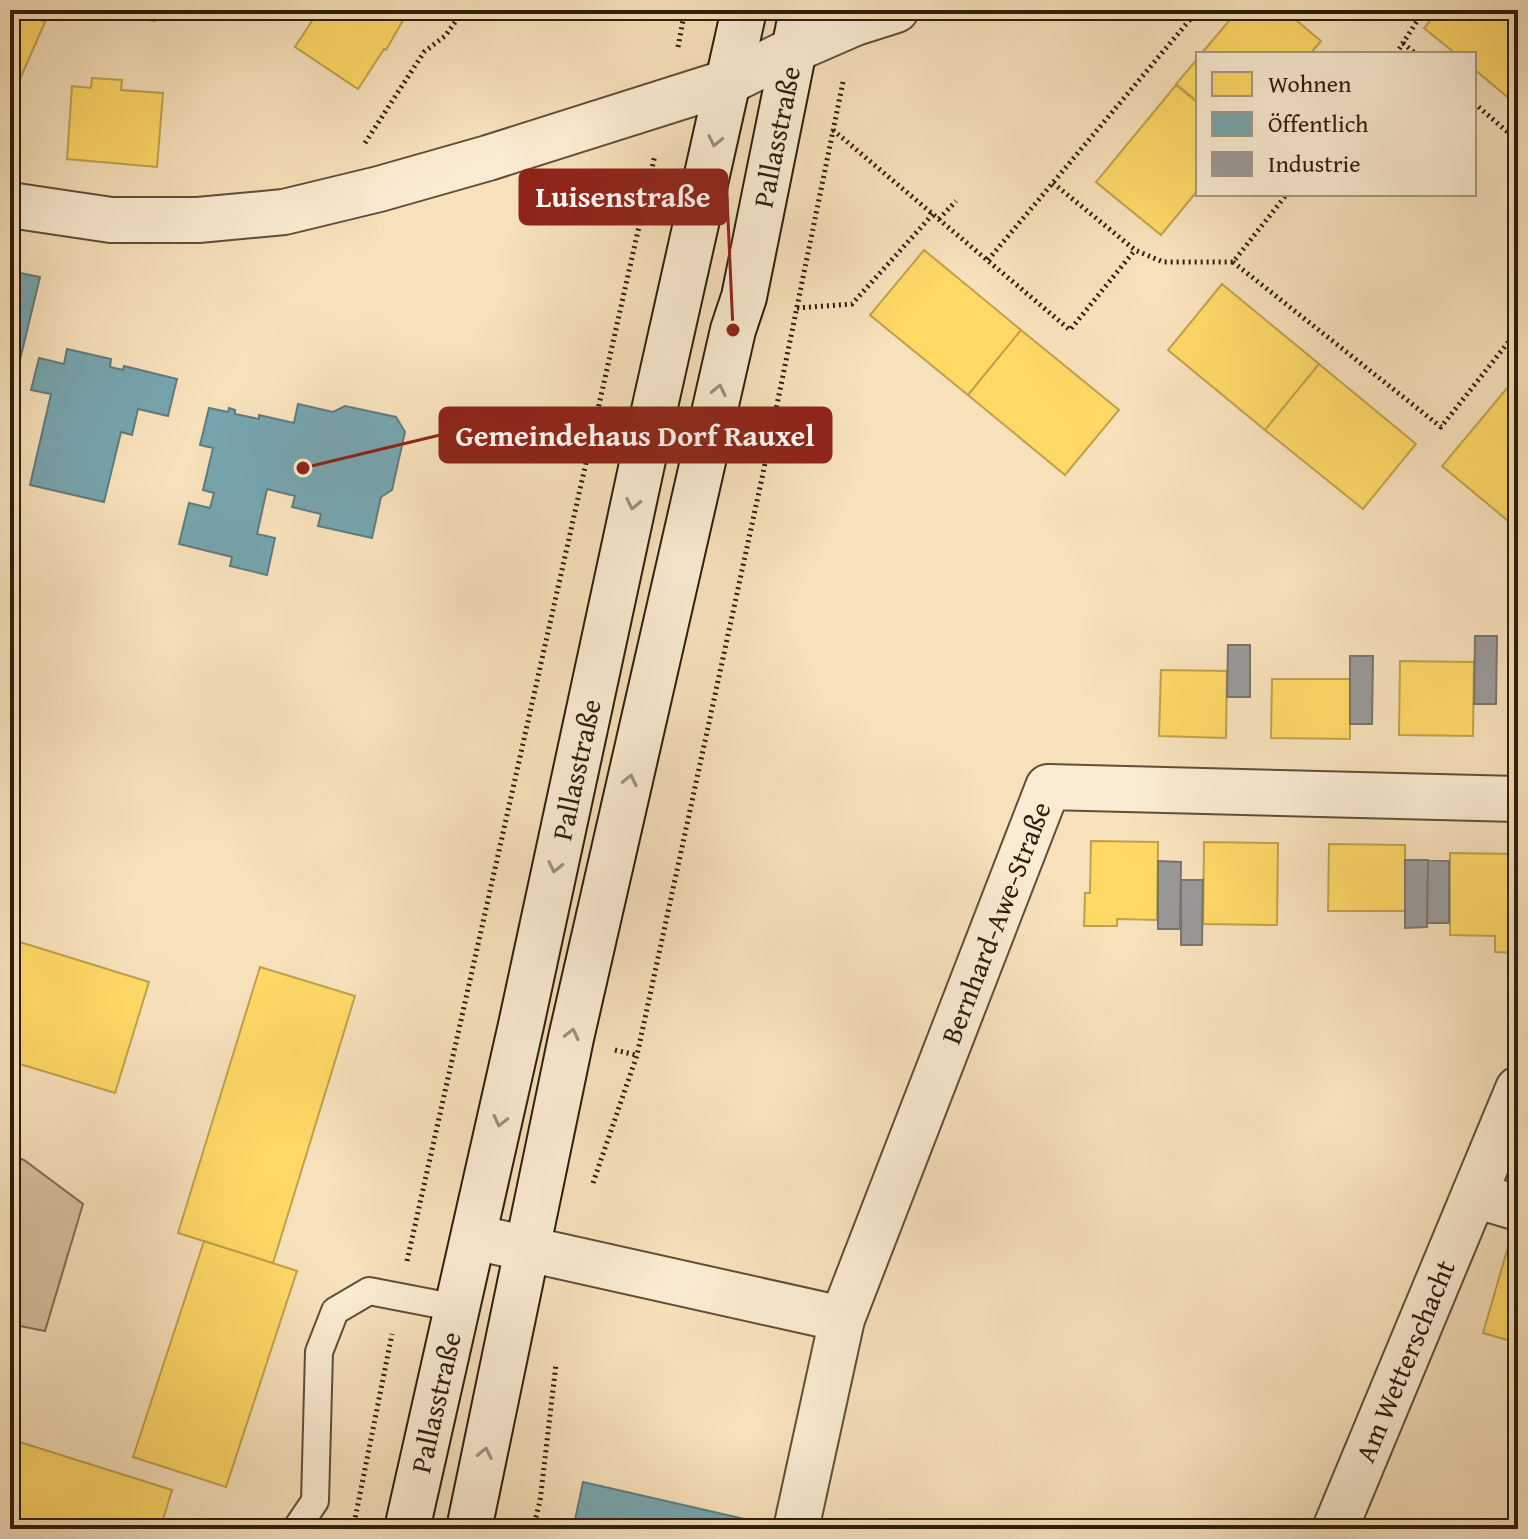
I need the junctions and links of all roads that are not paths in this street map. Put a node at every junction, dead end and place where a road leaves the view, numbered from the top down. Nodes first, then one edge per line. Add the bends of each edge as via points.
1 (744, 10) edge
2 (896, 10) edge
3 (797, 30) edge
4 (728, 82) junction
5 (10, 205) edge
6 (1518, 799) edge
7 (1518, 1089) edge
8 (1474, 1195) junction
9 (1518, 1208) edge
10 (474, 1237) junction
11 (527, 1248) junction
12 (457, 1308) junction
13 (842, 1319) junction
14 (296, 1529) edge
15 (407, 1529) edge
16 (469, 1529) edge
17 (796, 1529) edge
18 (1335, 1529) edge

1 - 4 street, Pallasstraße
2 - 3 street via 855,23
3 - 4 street
11 -> 3 street, Pallasstraße via 581,992 744,297
4 - 5 street via 488,158 284,212 198,220 111,220
4 -> 10 street, Pallasstraße
6 - 13 street, Bernhard-Awe-Straße via 1048,787
7 - 8 street, Am Wetterschacht
8 - 9 street
8 - 18 street, Am Wetterschacht
10 - 11 street
10 - 12 street, Pallasstraße
11 - 13 street
16 -> 11 street, Pallasstraße
12 - 14 lane via 369,1291 335,1311 319,1352 315,1501
12 - 15 street, Pallasstraße
13 - 17 street, Bernhard-Awe-Straße

